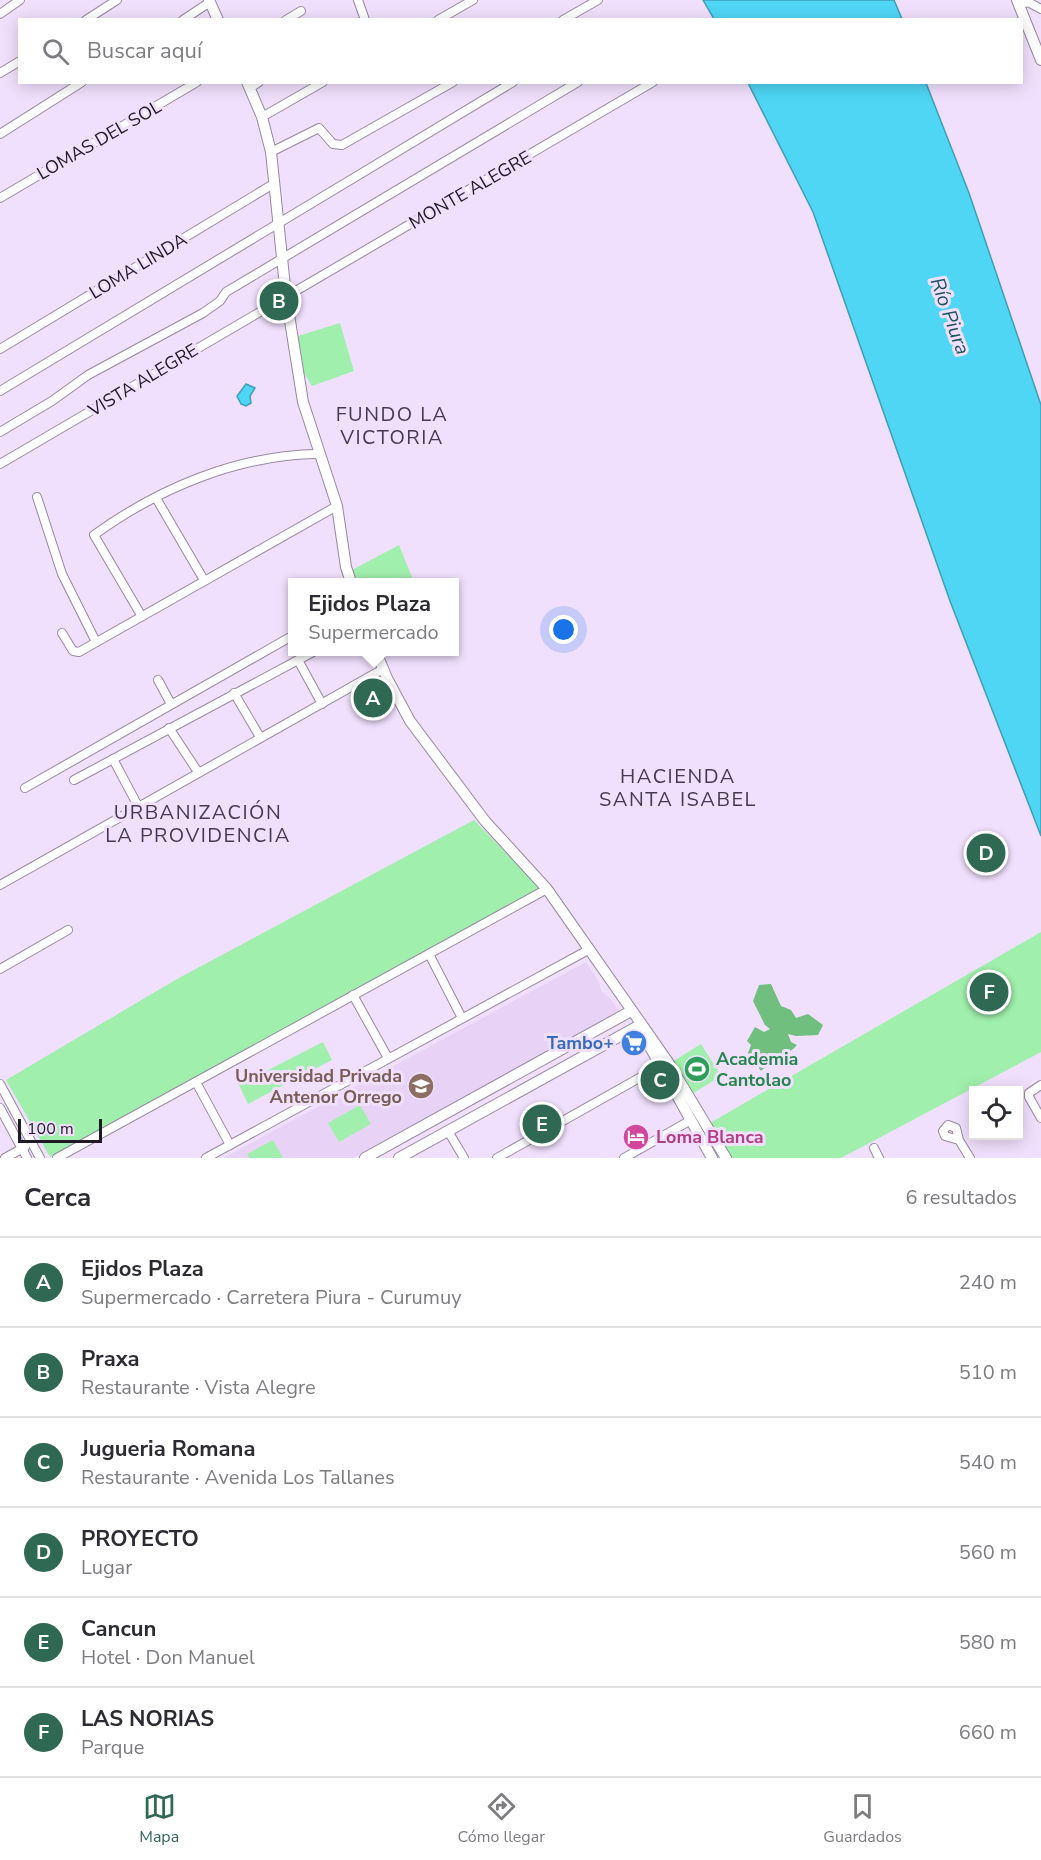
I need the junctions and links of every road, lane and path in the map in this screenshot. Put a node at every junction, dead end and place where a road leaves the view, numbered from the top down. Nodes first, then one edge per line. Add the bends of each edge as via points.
1 (20, 0) edge
2 (117, 0) edge
3 (358, 0) edge
4 (473, 0) edge
5 (598, 0) edge
6 (209, 1) edge
7 (1025, 1) edge
8 (1041, 9) edge
9 (301, 11) dead end
10 (0, 14) edge
11 (89, 18) edge
12 (186, 18) edge
13 (217, 18) edge
14 (289, 18) edge
15 (364, 18) edge
16 (442, 18) edge
17 (566, 18) edge
18 (1041, 60) edge
19 (18, 62) edge
20 (0, 73) edge
21 (79, 84) edge
22 (195, 84) edge
23 (252, 84) edge
24 (320, 84) edge
25 (449, 84) edge
26 (510, 84) edge
27 (575, 84) edge
28 (650, 84) edge
29 (262, 117) junction
30 (0, 134) edge
31 (271, 152) junction
32 (275, 183) junction
33 (0, 198) edge
34 (280, 222) junction
35 (282, 260) junction
36 (286, 296) junction
37 (0, 349) edge
38 (0, 391) edge
39 (0, 432) edge
40 (318, 454) junction
41 (0, 464) edge
42 (37, 497) dead end
43 (156, 498) junction
44 (337, 506) junction
45 (350, 578) edge
46 (204, 580) junction
47 (141, 615) junction
48 (62, 633) dead end
49 (288, 638) edge
50 (96, 642) junction
51 (305, 656) edge
52 (378, 656) edge
53 (298, 660) junction
54 (383, 669) junction
55 (158, 680) dead end
56 (234, 693) junction
57 (171, 704) junction
58 (322, 704) junction
59 (169, 728) junction
60 (260, 737) junction
61 (113, 759) junction
62 (198, 772) junction
63 (74, 780) dead end
64 (25, 788) dead end
65 (138, 806) junction
66 (0, 885) edge
67 (547, 888) junction
68 (68, 930) dead end
69 (590, 949) junction
70 (429, 954) junction
71 (0, 969) edge
72 (353, 995) junction
73 (631, 1011) junction
74 (462, 1018) junction
75 (643, 1029) junction
76 (388, 1058) junction
77 (664, 1064) junction
78 (196, 1082) junction
79 (0, 1084) edge
80 (1041, 1085) edge
81 (483, 1092) junction
82 (491, 1107) junction
83 (0, 1108) edge
84 (1041, 1118) edge
85 (691, 1120) junction
86 (448, 1131) junction
87 (959, 1140) dead end
88 (230, 1145) junction
89 (874, 1148) dead end
90 (36, 1150) edge
91 (24, 1155) edge
92 (637, 1155) edge
93 (5, 1158) edge
94 (57, 1158) edge
95 (206, 1158) edge
96 (365, 1158) edge
97 (399, 1158) edge
98 (464, 1158) edge
99 (497, 1158) edge
100 (624, 1158) edge
101 (712, 1158) edge
102 (726, 1158) edge
103 (879, 1158) edge
104 (970, 1158) edge

1 - 10 street
2 - 11 street
3 - 15 street
4 - 16 street
5 - 17 street
6 - 12 street
6 - 13 main road
7 - 8 street
7 - 18 main road
9 - 14 street
19 - 20 street
21 - 30 street
22 - 33 street, LOMAS DEL SOL
23 - 29 main road
24 - 29 street
25 - 31 street via 342,145 333,144 319,128
26 - 34 street
27 - 35 street
28 - 36 street, MONTE ALEGRE
29 - 31 main road
31 - 32 main road
32 - 34 main road
32 - 37 street, LOMA LINDA
34 - 35 main road
34 - 38 street
35 - 36 main road
35 - 39 street via 226,292 203,313 88,375
36 - 40 main road via 303,402
36 - 41 street, VISTA ALEGRE
40 - 43 street via 274,456 238,465
40 - 44 main road
42 - 50 street via 62,574
43 - 46 street
43 - 47 street via 94,537
44 - 45 main road
44 - 46 street
46 - 47 street
47 - 50 street
48 - 50 street via 76,653
49 - 57 street
51 - 53 street
52 - 54 main road
53 - 56 street
53 - 58 street
54 - 58 street
54 - 67 main road via 410,721 438,762 485,821
55 - 57 street
56 - 59 street
56 - 60 street
57 - 64 street
58 - 60 street
59 - 61 street
59 - 62 street
60 - 62 street
61 - 63 street
61 - 65 street
62 - 65 street
65 - 66 street
67 - 69 main road
67 - 70 street
68 - 71 street
69 - 73 main road
69 - 74 street
70 - 72 street
70 - 74 street
72 - 76 street
72 - 78 street
73 - 75 main road
73 - 81 main road
74 - 76 street
75 - 77 main road
75 - 82 main road
76 - 88 street
77 - 85 main road
77 - 99 street
77 - 102 main road
78 - 88 street
78 - 94 street
79 - 90 street
80 - 84 street via 1029,1093
81 - 82 main road
81 - 96 main road
82 - 86 main road
83 - 91 street
85 - 92 street
85 - 101 main road
86 - 97 main road
86 - 98 street
87 - 104 street
88 - 95 street
89 - 103 street
90 - 91 street
91 - 93 street
92 - 100 street

